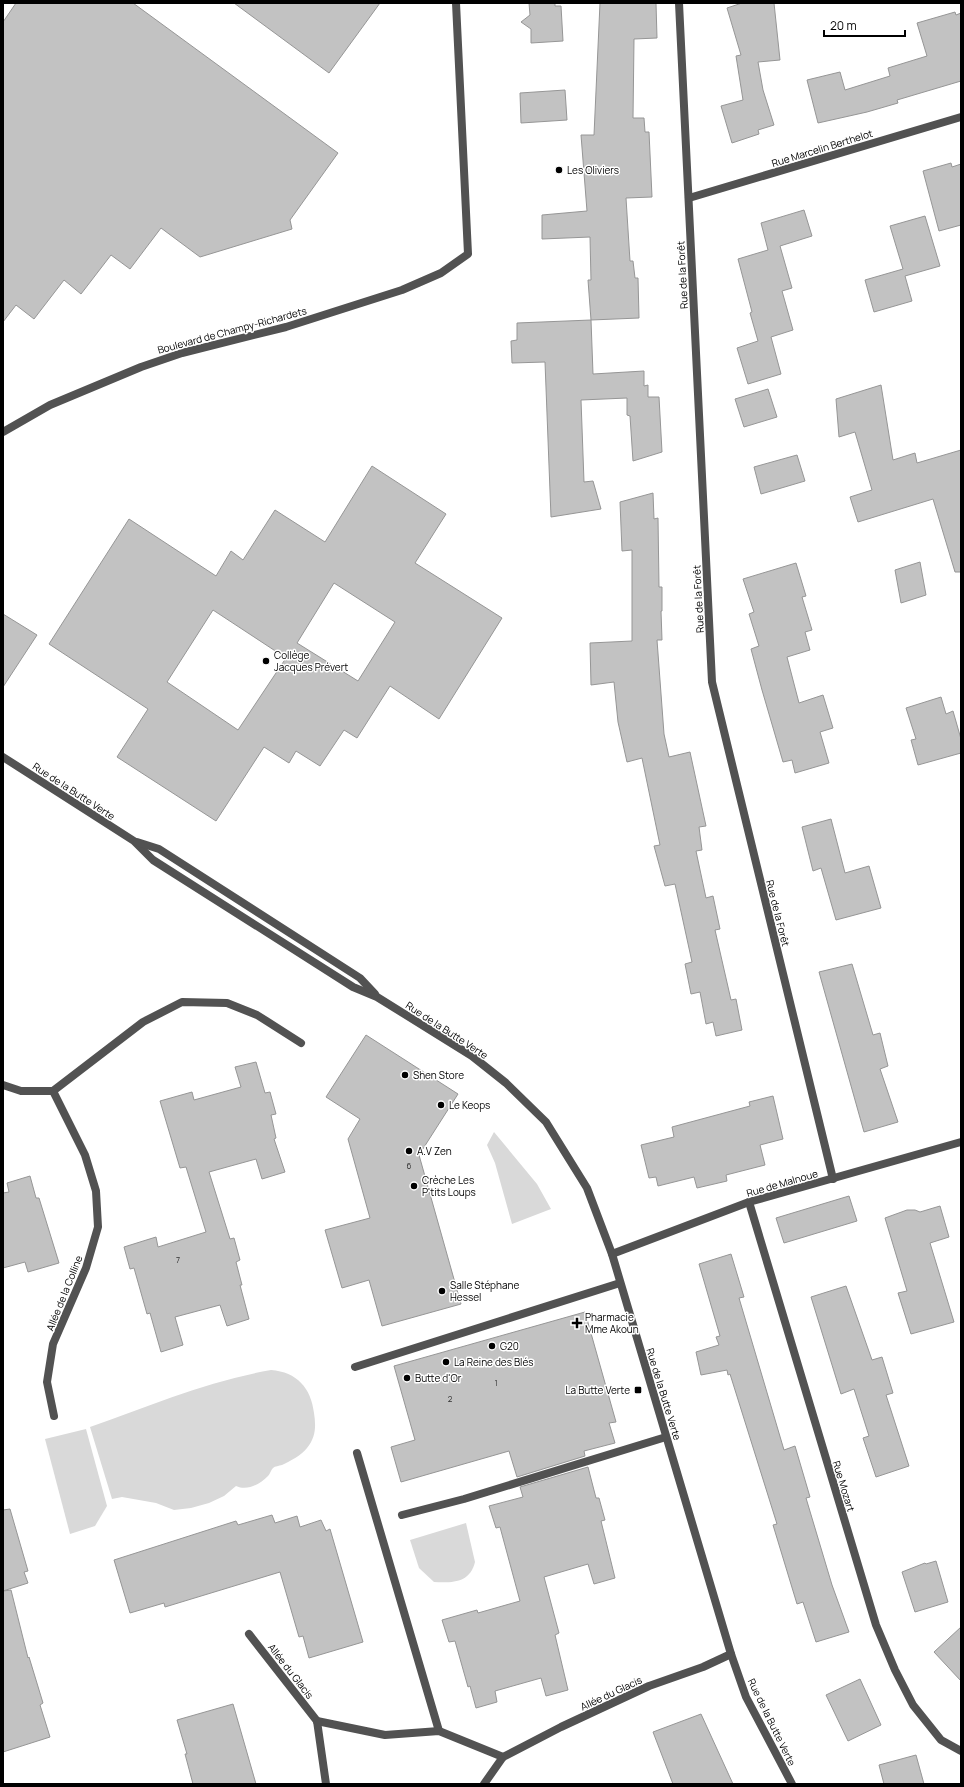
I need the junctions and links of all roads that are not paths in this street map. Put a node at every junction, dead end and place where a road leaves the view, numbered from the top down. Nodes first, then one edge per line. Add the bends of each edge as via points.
1 (456, 3) edge
2 (679, 3) edge
3 (961, 117) edge
4 (689, 198) junction
5 (3, 432) edge
6 (3, 757) edge
7 (134, 841) junction
8 (377, 996) junction
9 (301, 1043) dead end
10 (3, 1085) edge
11 (53, 1091) junction
12 (961, 1142) edge
13 (833, 1179) junction
14 (749, 1202) junction
15 (612, 1254) junction
16 (620, 1283) junction
17 (355, 1367) dead end
18 (54, 1416) dead end
19 (666, 1437) junction
20 (357, 1453) dead end
21 (402, 1515) dead end
22 (249, 1634) dead end
23 (731, 1654) junction
24 (317, 1720) junction
25 (439, 1731) junction
26 (961, 1751) edge
27 (503, 1757) junction
28 (326, 1784) edge
29 (484, 1784) edge
30 (792, 1784) edge

1 - 5 street, Boulevard de Champy-Richardets via 468,254 441,273 402,290 286,327 182,353 141,367 50,405
2 - 4 street, Rue de la Forêt
3 - 4 street, Rue Marcelin Berthelot
4 - 13 street, Rue de la Forêt via 712,682
6 - 7 street, Rue de la Butte Verte
7 - 8 street, Rue de la Butte Verte via 153,860 353,987
7 - 8 street, Rue de la Butte Verte via 172,858 360,978
8 - 15 street, Rue de la Butte Verte via 472,1056 506,1083 546,1122 587,1188
9 - 11 street via 257,1015 227,1003 182,1002 143,1022
10 - 11 street via 21,1091
11 - 18 street, Allée de la Colline via 85,1155 96,1191 98,1227 86,1268 53,1344 47,1382
12 - 13 street, Rue de Malnoue
13 - 14 street, Rue de Malnoue
14 - 15 street, Rue de Malnoue
14 - 26 street, Rue Mozart via 876,1625 913,1705 941,1740
15 - 16 street, Rue de la Butte Verte
16 - 17 street
16 - 19 street, Rue de la Butte Verte
19 - 21 street via 464,1499
19 - 23 street, Rue de la Butte Verte
20 - 25 street
22 - 24 street, Allée du Glacis
23 - 27 street, Allée du Glacis via 649,1686
23 - 30 street, Rue de la Butte Verte via 746,1697
24 - 25 street via 385,1735
24 - 28 street
25 - 27 street
27 - 29 street, Allée du Glacis

